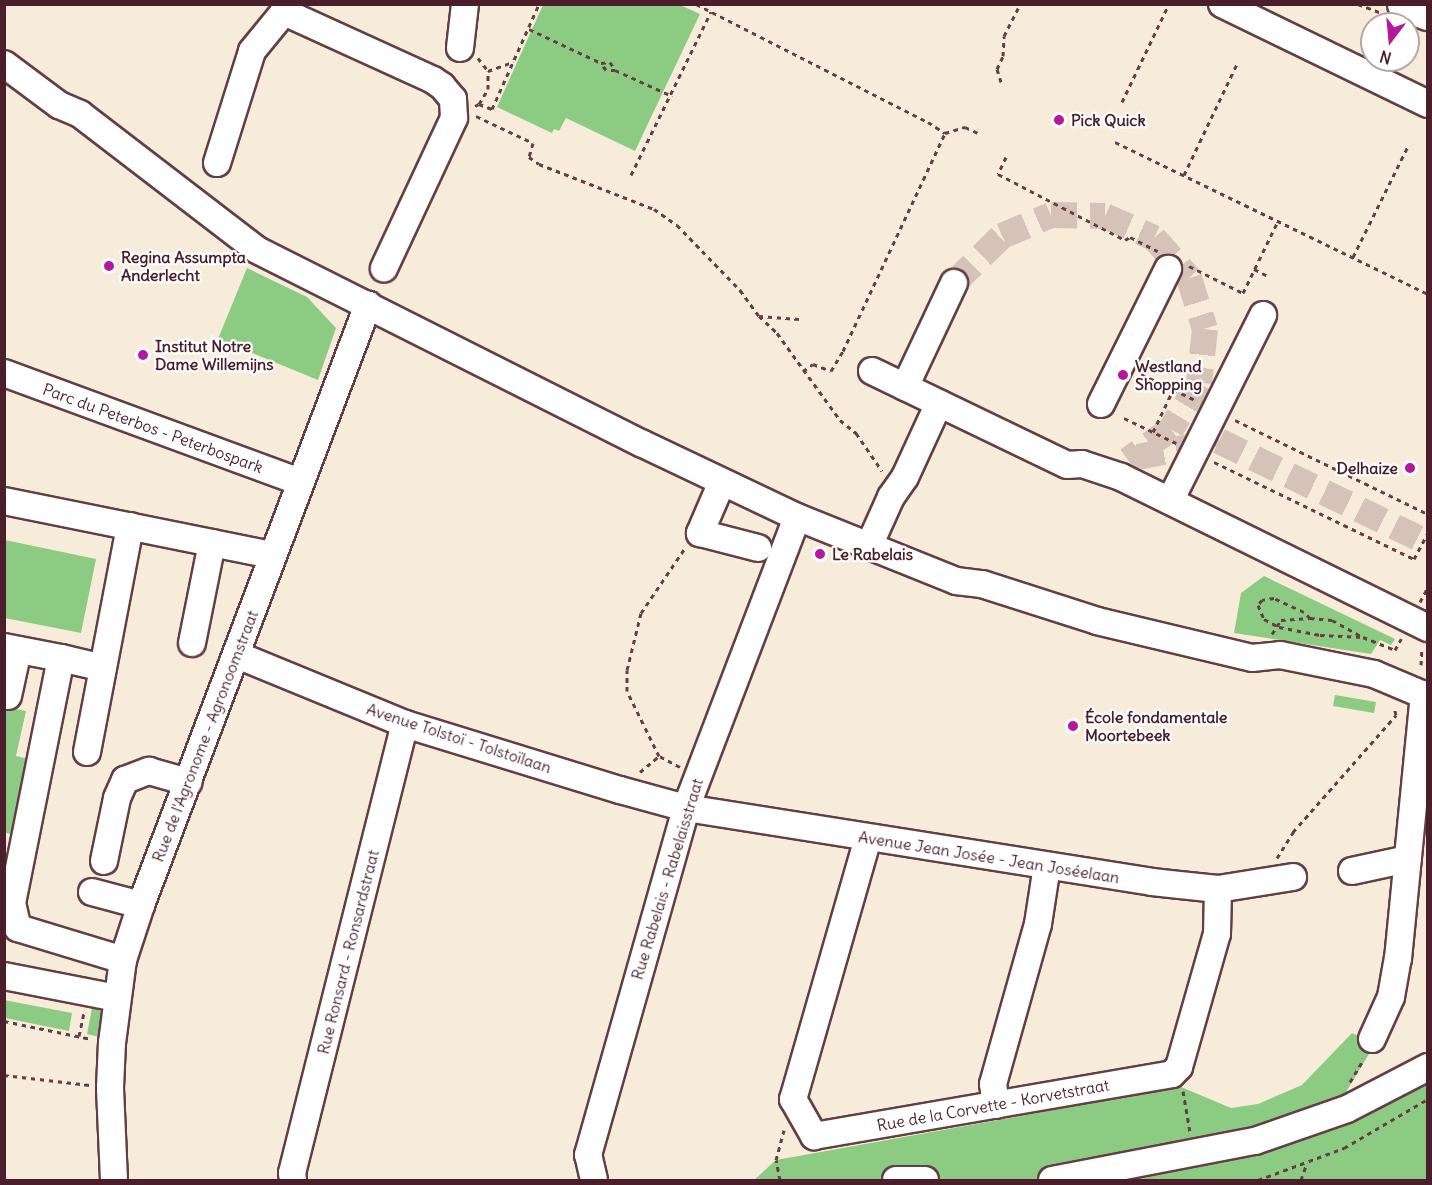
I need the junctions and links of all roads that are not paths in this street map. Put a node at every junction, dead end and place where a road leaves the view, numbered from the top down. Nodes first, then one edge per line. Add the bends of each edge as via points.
1 (465, 4) edge
2 (1404, 4) edge
3 (285, 8) edge
4 (1234, 8) edge
5 (1428, 13) edge
6 (460, 48) dead end
7 (4, 64) edge
8 (1428, 104) edge
9 (217, 163) dead end
10 (1171, 262) road end
11 (384, 268) dead end
12 (954, 283) tunnel mouth
13 (368, 305) junction
14 (1263, 315) dead end
15 (872, 371) dead end
16 (4, 373) edge
17 (905, 387) junction
18 (1101, 404) dead end
19 (936, 408) junction
20 (1023, 458) dead end
21 (301, 482) junction
22 (722, 482) junction
23 (4, 501) edge
24 (1170, 501) junction
25 (797, 517) junction
26 (130, 526) junction
27 (212, 543) junction
28 (758, 548) dead end
29 (877, 549) junction
30 (273, 555) junction
31 (1415, 632) edge
32 (192, 643) dead end
33 (11, 648) edge
34 (237, 655) junction
35 (61, 658) junction
36 (103, 668) junction
37 (1426, 694) edge
38 (8, 696) dead end
39 (405, 724) junction
40 (87, 752) dead end
41 (188, 782) junction
42 (686, 808) junction
43 (868, 838) junction
44 (1408, 859) junction
45 (104, 861) dead end
46 (1047, 866) junction
47 (1352, 871) dead end
48 (1293, 877) dead end
49 (1218, 889) junction
50 (92, 892) dead end
51 (141, 905) junction
52 (123, 960) junction
53 (4, 976) edge
54 (117, 998) junction
55 (1372, 1039) dead end
56 (1428, 1067) edge
57 (996, 1105) junction
58 (114, 1180) edge
59 (293, 1180) edge
60 (594, 1180) edge
61 (896, 1180) edge
62 (925, 1180) edge
63 (1052, 1180) edge

1 - 6 street
2 - 5 main road
3 - 9 street via 252,51
3 - 11 street via 433,80 448,91 455,104 454,118
4 - 8 street
7 - 13 street via 59,105 80,114 257,250
10 - 18 street
12 - 17 street
13 - 21 street, Rue de l'Agronome - Agronoomstraat
13 - 22 street
14 - 24 street
15 - 17 street
16 - 21 street, Parc du Peterbos - Peterbospark
17 - 19 street
19 - 20 street
19 - 24 street via 1066,465 1082,464 1121,477
19 - 29 street via 896,477
21 - 30 street, Rue de l'Agronome - Agronoomstraat
22 - 25 street
22 - 28 street via 700,533
23 - 26 street
24 - 31 street
25 - 29 street
25 - 42 street, Rue Rabelais - Rabelaisstraat
26 - 27 street
26 - 36 street
27 - 30 street
27 - 32 street
29 - 37 street via 956,581 982,584 1097,621 1252,658 1280,656 1374,674
30 - 34 street, Rue de l'Agronome - Agronoomstraat
33 - 35 street
33 - 38 street
34 - 39 street, Avenue Tolstoï - Tolstoïlaan
34 - 41 street, Rue de l'Agronome - Agronoomstraat
35 - 36 street
35 - 52 street via 12,903 18,928
36 - 40 street
37 - 44 street
39 - 42 street, Avenue Tolstoï - Tolstoïlaan
39 - 59 street, Rue Ronsard - Ronsardstraat
41 - 45 street via 149,771 125,780 117,798
41 - 51 street, Rue de l'Agronome - Agronoomstraat
42 - 43 street, Avenue Jean Josée - Jean Joséelaan
42 - 60 street, Rue Rabelais - Rabelaisstraat via 588,1155
43 - 46 street, Avenue Jean Josée - Jean Joséelaan
43 - 57 street, Rue de la Corvette - Korvetstraat via 793,1100 814,1136
44 - 47 street
44 - 55 street via 1391,997
46 - 49 street, Avenue Jean Josée - Jean Joséelaan
46 - 57 street via 1038,924 993,1084
48 - 49 street, Avenue Jean Josée - Jean Joséelaan
49 - 57 street, Rue de la Corvette - Korvetstraat via 1217,934 1178,1081
50 - 51 street
51 - 52 street, Rue de l'Agronome - Agronoomstraat
52 - 54 street, Rue de l'Agronome - Agronoomstraat
53 - 54 street
54 - 58 street, Rue de l'Agronome - Agronoomstraat via 110,1088
56 - 63 street via 1347,1109 1255,1141
61 - 62 street

